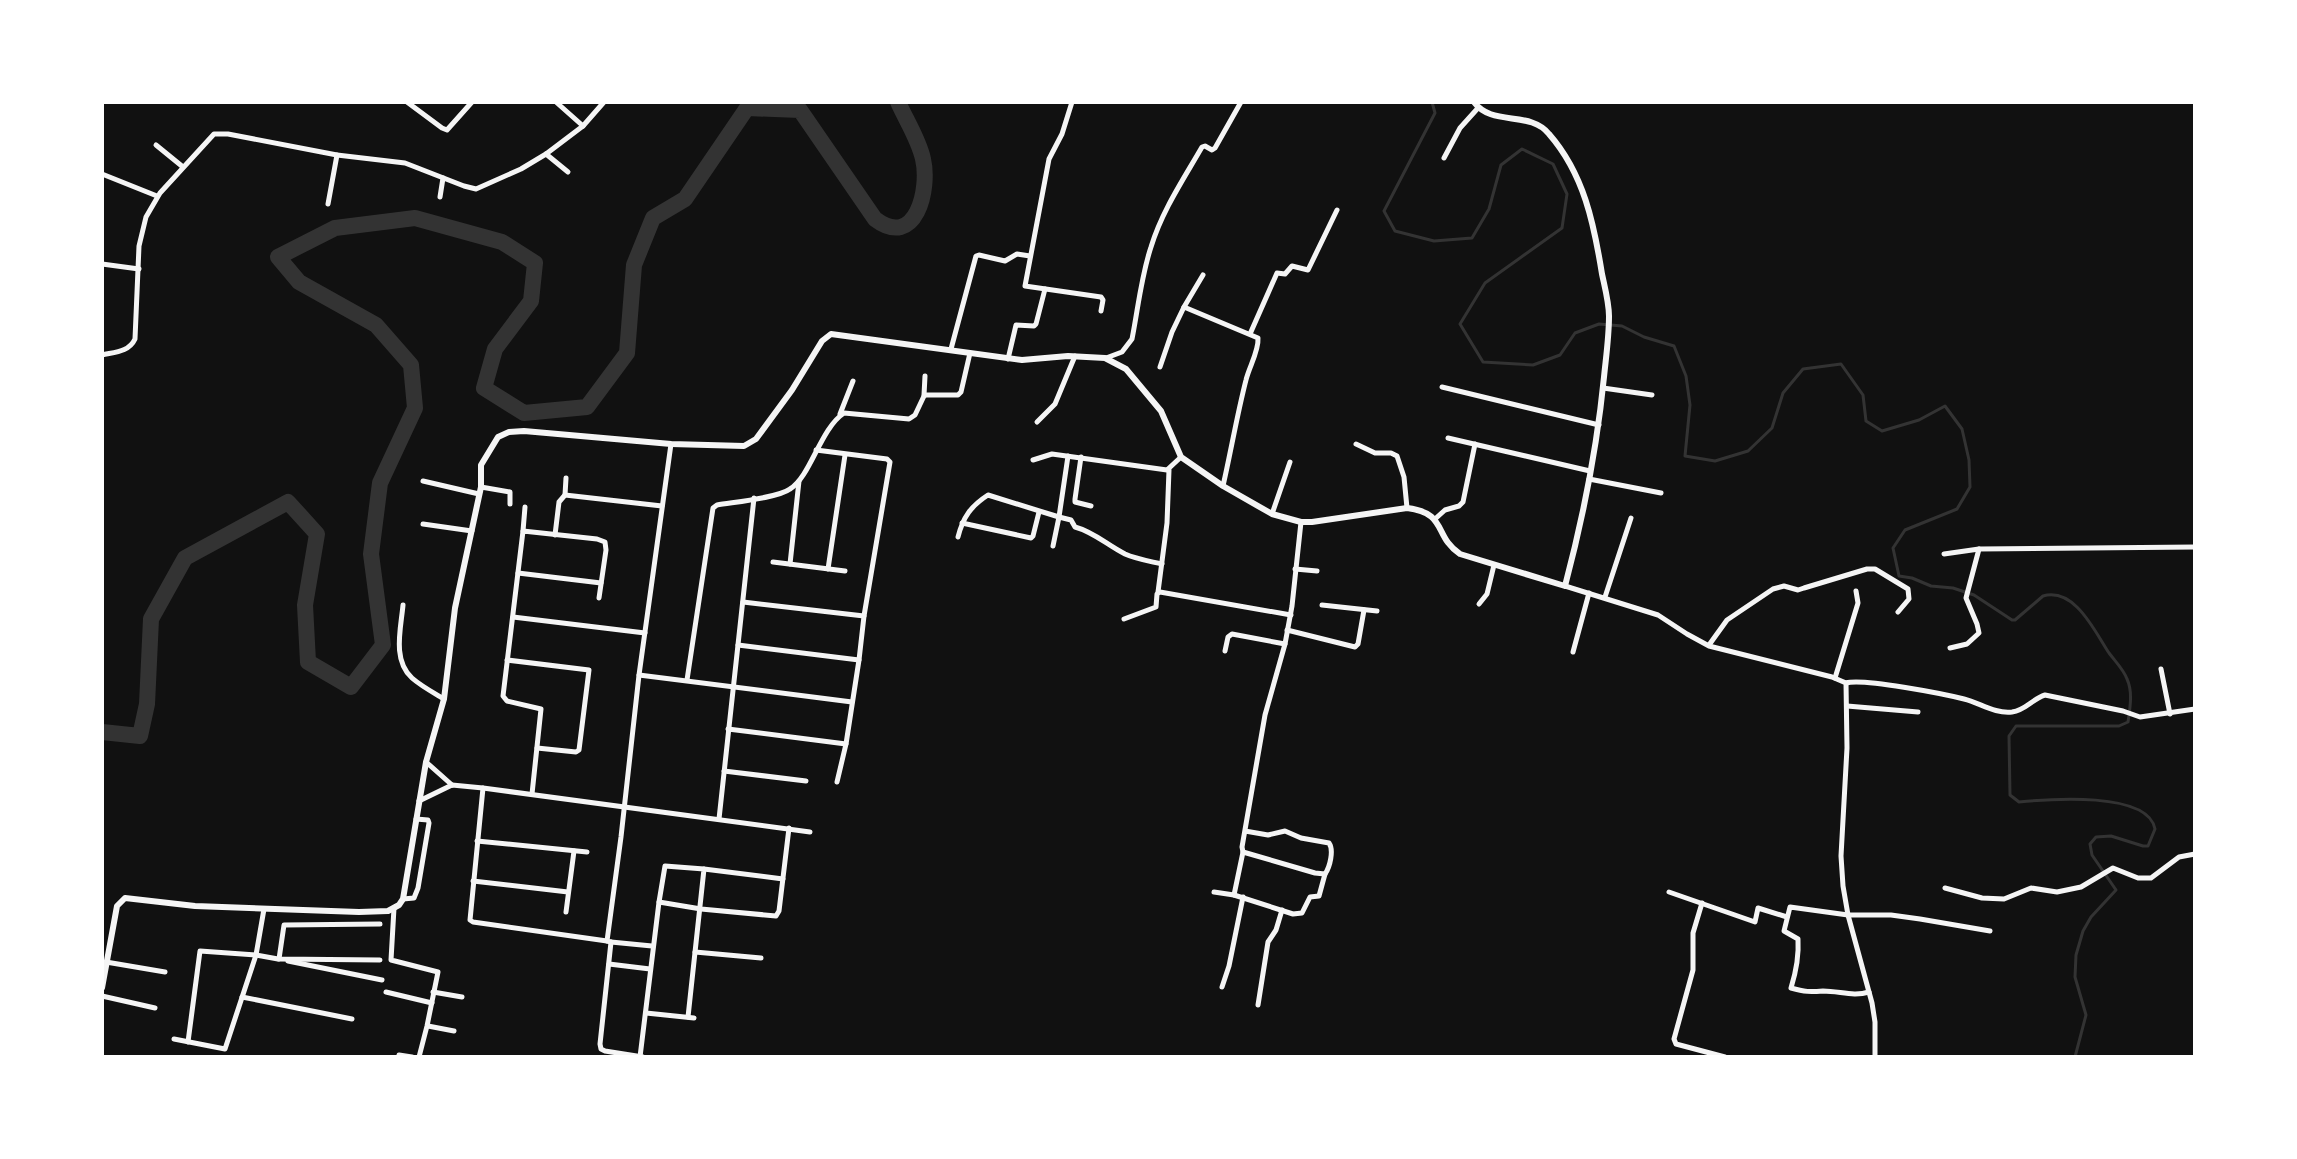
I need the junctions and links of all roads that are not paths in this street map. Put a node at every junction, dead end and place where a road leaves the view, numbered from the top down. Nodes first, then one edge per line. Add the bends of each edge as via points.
1 (407, 102) edge
2 (472, 102) edge
3 (556, 102) edge
4 (604, 102) edge
5 (1072, 102) edge
6 (1241, 102) edge
7 (1476, 105) edge
8 (583, 126) junction
9 (156, 145) dead end
10 (546, 154) junction
11 (337, 155) junction
12 (1444, 158) dead end
13 (183, 167) junction
14 (568, 172) dead end
15 (102, 174) edge
16 (443, 178) junction
17 (157, 196) junction
18 (440, 197) dead end
19 (328, 204) dead end
20 (1337, 210) dead end
21 (1030, 256) junction
22 (102, 264) edge
23 (139, 269) junction
24 (1203, 275) dead end
25 (1045, 289) junction
26 (1184, 307) junction
27 (1101, 311) dead end
28 (1250, 334) junction
29 (951, 349) junction
30 (970, 352) junction
31 (102, 355) edge
32 (1075, 356) junction
33 (1105, 358) junction
34 (1008, 359) junction
35 (1160, 367) dead end
36 (925, 376) dead end
37 (853, 381) dead end
38 (1442, 387) dead end
39 (1603, 388) junction
40 (1652, 395) dead end
41 (924, 396) junction
42 (840, 415) junction
43 (1037, 422) dead end
44 (1599, 425) junction
45 (1448, 438) dead end
46 (671, 444) junction
47 (1356, 444) dead end
48 (1475, 444) junction
49 (816, 450) junction
50 (845, 455) junction
51 (1068, 456) junction
52 (1081, 457) junction
53 (1181, 457) junction
54 (1033, 460) dead end
55 (1290, 462) dead end
56 (1169, 469) junction
57 (1590, 471) junction
58 (566, 478) dead end
59 (1589, 479) junction
60 (799, 480) junction
61 (423, 481) dead end
62 (1223, 486) junction
63 (480, 491) junction
64 (1661, 493) dead end
65 (565, 495) junction
66 (754, 498) junction
67 (510, 504) dead end
68 (662, 506) junction
69 (1091, 506) dead end
70 (525, 507) dead end
71 (1407, 508) junction
72 (1039, 511) junction
73 (1272, 514) junction
74 (1059, 517) junction
75 (1433, 517) junction
76 (1631, 518) dead end
77 (1301, 522) junction
78 (962, 523) junction
79 (423, 524) dead end
80 (473, 531) junction
81 (523, 531) junction
82 (555, 535) junction
83 (958, 537) dead end
84 (1053, 546) dead end
85 (2195, 547) edge
86 (1979, 549) junction
87 (1944, 554) dead end
88 (773, 562) dead end
89 (790, 564) junction
90 (1162, 564) junction
91 (1494, 565) junction
92 (828, 569) junction
93 (1295, 569) junction
94 (845, 571) dead end
95 (1317, 571) dead end
96 (518, 573) junction
97 (601, 583) junction
98 (1565, 586) junction
99 (1856, 591) dead end
100 (1158, 592) junction
101 (1589, 593) junction
102 (1605, 597) junction
103 (599, 598) dead end
104 (743, 602) junction
105 (1479, 604) dead end
106 (403, 605) dead end
107 (1322, 605) dead end
108 (1364, 610) junction
109 (1377, 611) dead end
110 (1898, 612) dead end
111 (1291, 615) junction
112 (864, 616) junction
113 (513, 617) junction
114 (1124, 619) dead end
115 (1287, 630) junction
116 (645, 633) junction
117 (1285, 644) junction
118 (738, 645) junction
119 (1709, 646) junction
120 (1950, 648) dead end
121 (1225, 651) dead end
122 (1573, 652) dead end
123 (507, 660) junction
124 (859, 660) junction
125 (2161, 669) dead end
126 (639, 675) junction
127 (1835, 678) junction
128 (687, 680) junction
129 (1846, 683) junction
130 (733, 686) junction
131 (444, 699) junction
132 (852, 702) junction
133 (1847, 706) junction
134 (2195, 709) edge
135 (1918, 712) dead end
136 (2170, 714) junction
137 (728, 729) junction
138 (846, 744) junction
139 (537, 748) junction
140 (426, 762) junction
141 (724, 771) junction
142 (806, 781) dead end
143 (837, 782) dead end
144 (452, 785) junction
145 (483, 788) junction
146 (532, 794) junction
147 (419, 801) junction
148 (624, 806) junction
149 (416, 819) junction
150 (719, 819) junction
151 (789, 828) junction
152 (1245, 831) junction
153 (810, 832) dead end
154 (477, 841) junction
155 (574, 851) junction
156 (587, 852) dead end
157 (1243, 852) junction
158 (2195, 854) edge
159 (704, 869) junction
160 (1325, 874) junction
161 (783, 879) junction
162 (473, 881) junction
163 (1945, 888) dead end
164 (568, 892) junction
165 (1214, 892) dead end
166 (1669, 892) dead end
167 (1234, 895) junction
168 (1243, 897) junction
169 (403, 899) junction
170 (659, 902) junction
171 (1702, 903) junction
172 (394, 908) junction
173 (264, 909) junction
174 (701, 909) junction
175 (1282, 910) junction
176 (566, 912) dead end
177 (1848, 915) junction
178 (1787, 917) junction
179 (380, 924) dead end
180 (1990, 931) dead end
181 (609, 941) junction
182 (652, 946) junction
183 (695, 952) junction
184 (256, 955) junction
185 (761, 958) dead end
186 (278, 959) junction
187 (380, 960) dead end
188 (106, 962) junction
189 (609, 964) junction
190 (650, 969) junction
191 (165, 972) dead end
192 (382, 980) dead end
193 (1222, 987) dead end
194 (102, 988) edge
195 (386, 992) dead end
196 (433, 992) junction
197 (1869, 992) junction
198 (102, 996) edge
199 (242, 997) junction
200 (462, 997) dead end
201 (432, 1003) junction
202 (1258, 1005) dead end
203 (155, 1008) dead end
204 (646, 1013) junction
205 (352, 1019) dead end
206 (427, 1026) junction
207 (454, 1031) dead end
208 (174, 1039) dead end
209 (188, 1042) junction
210 (399, 1055) edge
211 (412, 1057) edge
212 (419, 1057) edge
213 (642, 1057) edge
214 (1725, 1057) edge
215 (1875, 1057) edge

1 - 2 street via 447,130
3 - 8 street
4 - 8 street
5 - 21 street via 1049,159
6 - 33 street via 1215,148 1202,147 1181,180 1151,246 1132,339 1122,352
7 - 12 street
7 - 39 street via 1490,115 1544,128 1581,187 1609,312
8 - 10 street
9 - 13 street
10 - 14 street
10 - 16 street via 476,189
11 - 13 street via 220,133
11 - 16 street via 405,163
11 - 19 street
13 - 17 street
15 - 17 street
16 - 18 street
17 - 23 street via 143,226
20 - 28 street via 1309,268 1292,266 1285,274 1277,273
21 - 25 street via 1025,286
21 - 29 street via 1017,254 1005,261 976,256
22 - 23 street
23 - 31 street via 132,346
24 - 26 street
25 - 27 street via 1101,297
25 - 34 street via 1036,324 1016,325
26 - 28 street
26 - 35 street
28 - 62 street via 1258,344
29 - 30 street
29 - 46 street via 831,334 750,444
30 - 34 street
30 - 41 street via 961,392
32 - 33 street
32 - 34 street
32 - 43 street via 1055,404
33 - 53 street via 1126,369 1161,411
36 - 41 street
37 - 42 street
38 - 44 street
39 - 40 street
39 - 44 street
41 - 42 street via 909,419
42 - 49 street
44 - 57 street
45 - 48 street
46 - 63 street via 509,432 498,437 485,455
46 - 68 street
47 - 71 street via 1397,456
48 - 57 street
48 - 75 street via 1463,502
49 - 50 street
49 - 60 street
50 - 92 street
50 - 112 street via 890,462
51 - 52 street
51 - 54 street
51 - 74 street
52 - 56 street
52 - 69 street via 1075,502
53 - 56 street
53 - 62 street
55 - 73 street
56 - 90 street
57 - 59 street
58 - 65 street
59 - 64 street
59 - 98 street
60 - 66 street via 785,492
60 - 89 street
61 - 63 street
62 - 73 street
63 - 67 street via 510,492
63 - 80 street
65 - 68 street
65 - 82 street via 559,502
66 - 104 street
66 - 128 street via 713,508
68 - 116 street
70 - 81 street
71 - 75 street
71 - 77 street
72 - 74 street
72 - 78 street via 988,495
72 - 78 street via 1031,538
73 - 77 street
74 - 84 street
74 - 90 street via 1124,554
75 - 91 street via 1454,550
76 - 102 street
77 - 93 street
78 - 83 street
79 - 80 street
80 - 131 street via 455,608
81 - 82 street
81 - 96 street
82 - 97 street via 605,542
85 - 86 street
86 - 87 street
86 - 120 street via 1966,596 1979,633 1967,644
88 - 89 street
89 - 92 street
90 - 100 street
91 - 98 street
91 - 105 street
92 - 94 street
93 - 95 street
93 - 111 street
96 - 97 street
96 - 113 street
97 - 103 street
98 - 101 street
99 - 127 street via 1858,603
100 - 111 street
100 - 114 street via 1156,607
101 - 102 street
101 - 122 street
102 - 119 street via 1658,615
104 - 112 street
104 - 118 street
106 - 131 street via 400,655 405,669
107 - 108 street
108 - 109 street
108 - 115 street via 1357,646
110 - 119 street via 1909,599 1908,589 1867,569 1798,590 1773,589 1727,620
111 - 115 street
112 - 124 street
113 - 116 street
113 - 123 street
115 - 117 street
116 - 126 street
117 - 121 street via 1232,634
117 - 152 street via 1265,715
118 - 124 street
118 - 130 street
119 - 127 street
123 - 139 street via 504,700 541,709
123 - 139 street via 589,670 579,750
124 - 132 street
125 - 136 street
126 - 128 street
126 - 148 street
127 - 129 street
128 - 130 street
129 - 133 street
129 - 136 street via 1965,699 1998,712 2023,709 2045,695 2145,718
130 - 132 street
130 - 137 street
131 - 140 street
132 - 138 street
133 - 135 street
133 - 177 street via 1841,856
134 - 136 street
137 - 138 street
137 - 141 street
138 - 143 street
139 - 146 street
140 - 144 street
140 - 147 street
141 - 142 street
141 - 150 street
144 - 145 street
144 - 147 street
145 - 146 street
145 - 154 street
146 - 148 street
147 - 149 street
148 - 150 street
148 - 181 street
149 - 169 street
149 - 169 street via 428,821 427,836 416,896
150 - 151 street
151 - 153 street
151 - 161 street
152 - 157 street
152 - 160 street via 1285,831 1329,843
154 - 155 street
154 - 162 street
155 - 156 street
155 - 164 street
157 - 160 street
157 - 167 street
158 - 163 street via 2179,857 2151,878 2109,869 2081,887 2057,892 2031,888 2004,899
159 - 161 street
159 - 170 street via 665,866
159 - 174 street
160 - 175 street via 1319,896 1310,897 1300,915
161 - 174 street via 774,917
162 - 164 street
162 - 181 street via 473,922
164 - 176 street
165 - 167 street
166 - 171 street
167 - 168 street
168 - 175 street
168 - 193 street
169 - 172 street
170 - 174 street
170 - 182 street
171 - 178 street via 1755,922 1758,908
171 - 214 street via 1693,933 1693,970 1674,1039 1685,1048
172 - 173 street
172 - 196 street via 391,960 438,972
173 - 184 street
173 - 188 street via 125,898 117,906
174 - 183 street
175 - 202 street via 1268,942
177 - 178 street via 1793,907
177 - 180 street via 1891,915
177 - 197 street
178 - 197 street via 1784,931 1799,943 1791,988 1814,994
179 - 186 street via 284,925
181 - 182 street
181 - 189 street
182 - 190 street
183 - 185 street
183 - 204 street via 691,1018
184 - 186 street
184 - 199 street
184 - 209 street via 200,951
186 - 187 street
186 - 192 street
188 - 191 street
188 - 194 street
189 - 190 street
189 - 213 street via 600,1047
190 - 204 street
195 - 201 street
196 - 200 street
196 - 201 street
197 - 215 street
198 - 203 street
199 - 205 street
199 - 209 street via 225,1049
201 - 206 street
204 - 213 street
206 - 207 street
206 - 212 street
208 - 209 street
210 - 211 street

